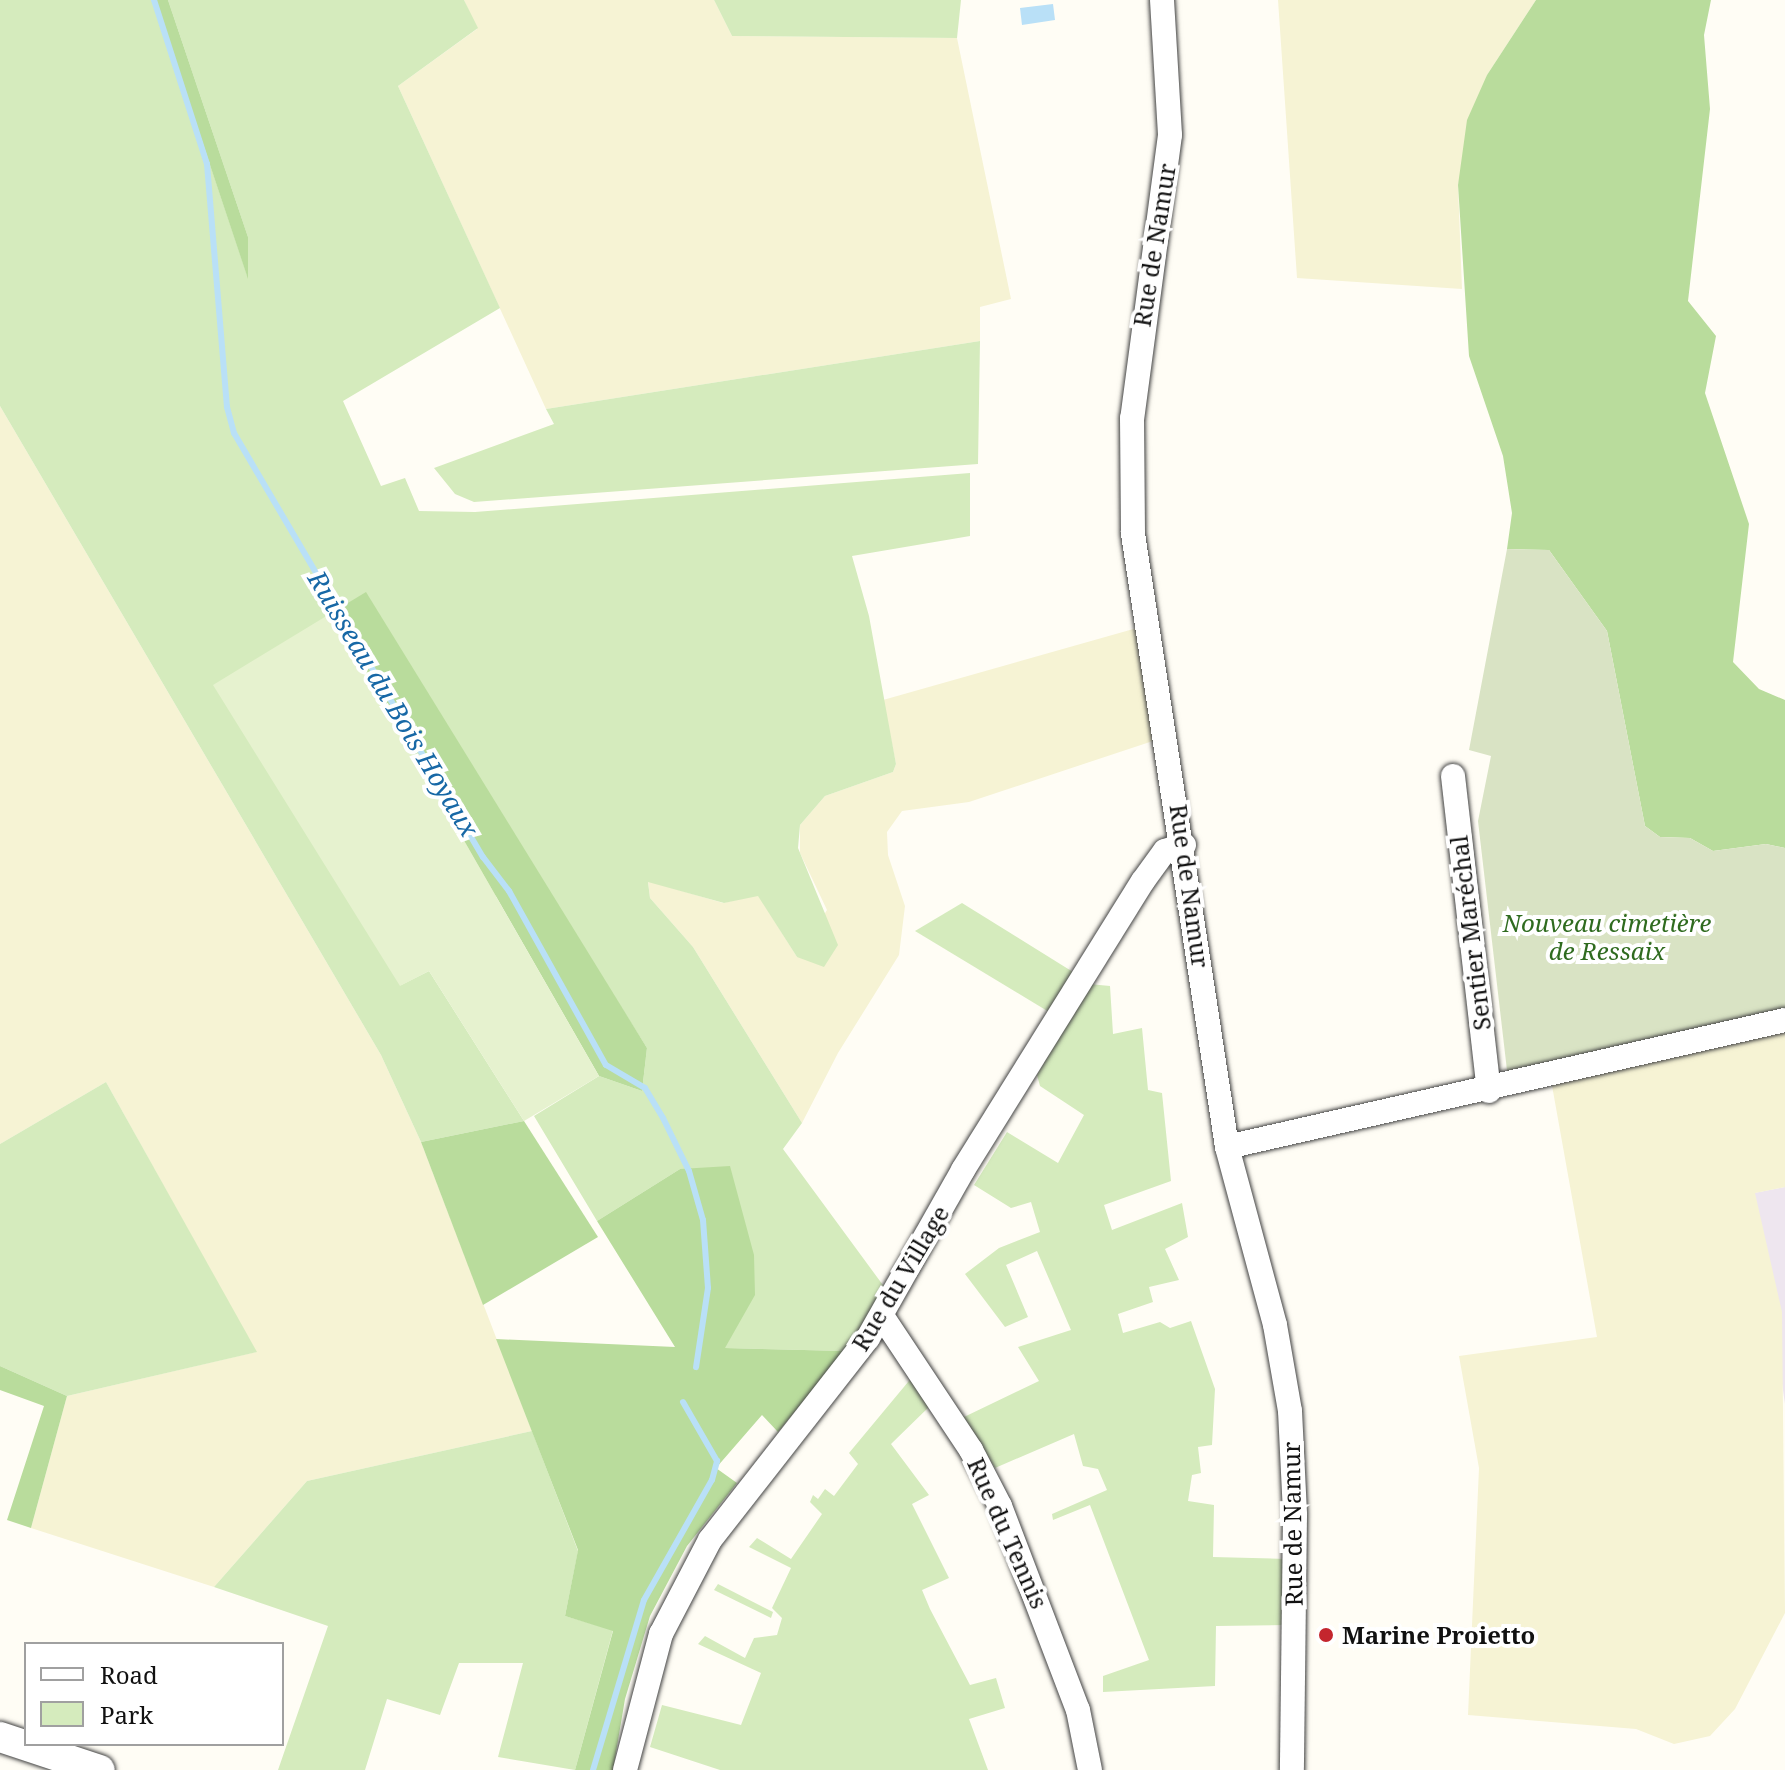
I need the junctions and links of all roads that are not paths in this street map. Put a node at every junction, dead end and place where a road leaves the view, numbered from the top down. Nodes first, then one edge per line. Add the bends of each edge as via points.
1 (1162, 0) edge
2 (1453, 776) dead end
3 (1184, 845) junction
4 (1785, 1020) edge
5 (1489, 1091) junction
6 (1227, 1147) junction
7 (887, 1308) junction
8 (0, 1737) edge
9 (24, 1745) edge
10 (27, 1746) edge
11 (100, 1770) edge
12 (625, 1770) edge
13 (1090, 1770) edge
14 (1292, 1770) edge

1 - 3 street, Rue de Namur via 1169,146 1143,308 1131,491 1138,577
2 - 5 street, Sentier Maréchal
3 - 6 street, Rue de Namur
3 - 7 street, Rue du Village via 1165,851 1143,881 963,1170
4 - 5 street
5 - 6 street
6 - 14 street, Rue de Namur via 1275,1325 1290,1411 1295,1515
7 - 12 street, Rue du Village via 704,1551 661,1634
7 - 13 street, Rue du Tennis via 1000,1506 1072,1691
8 - 9 street
10 - 11 street

